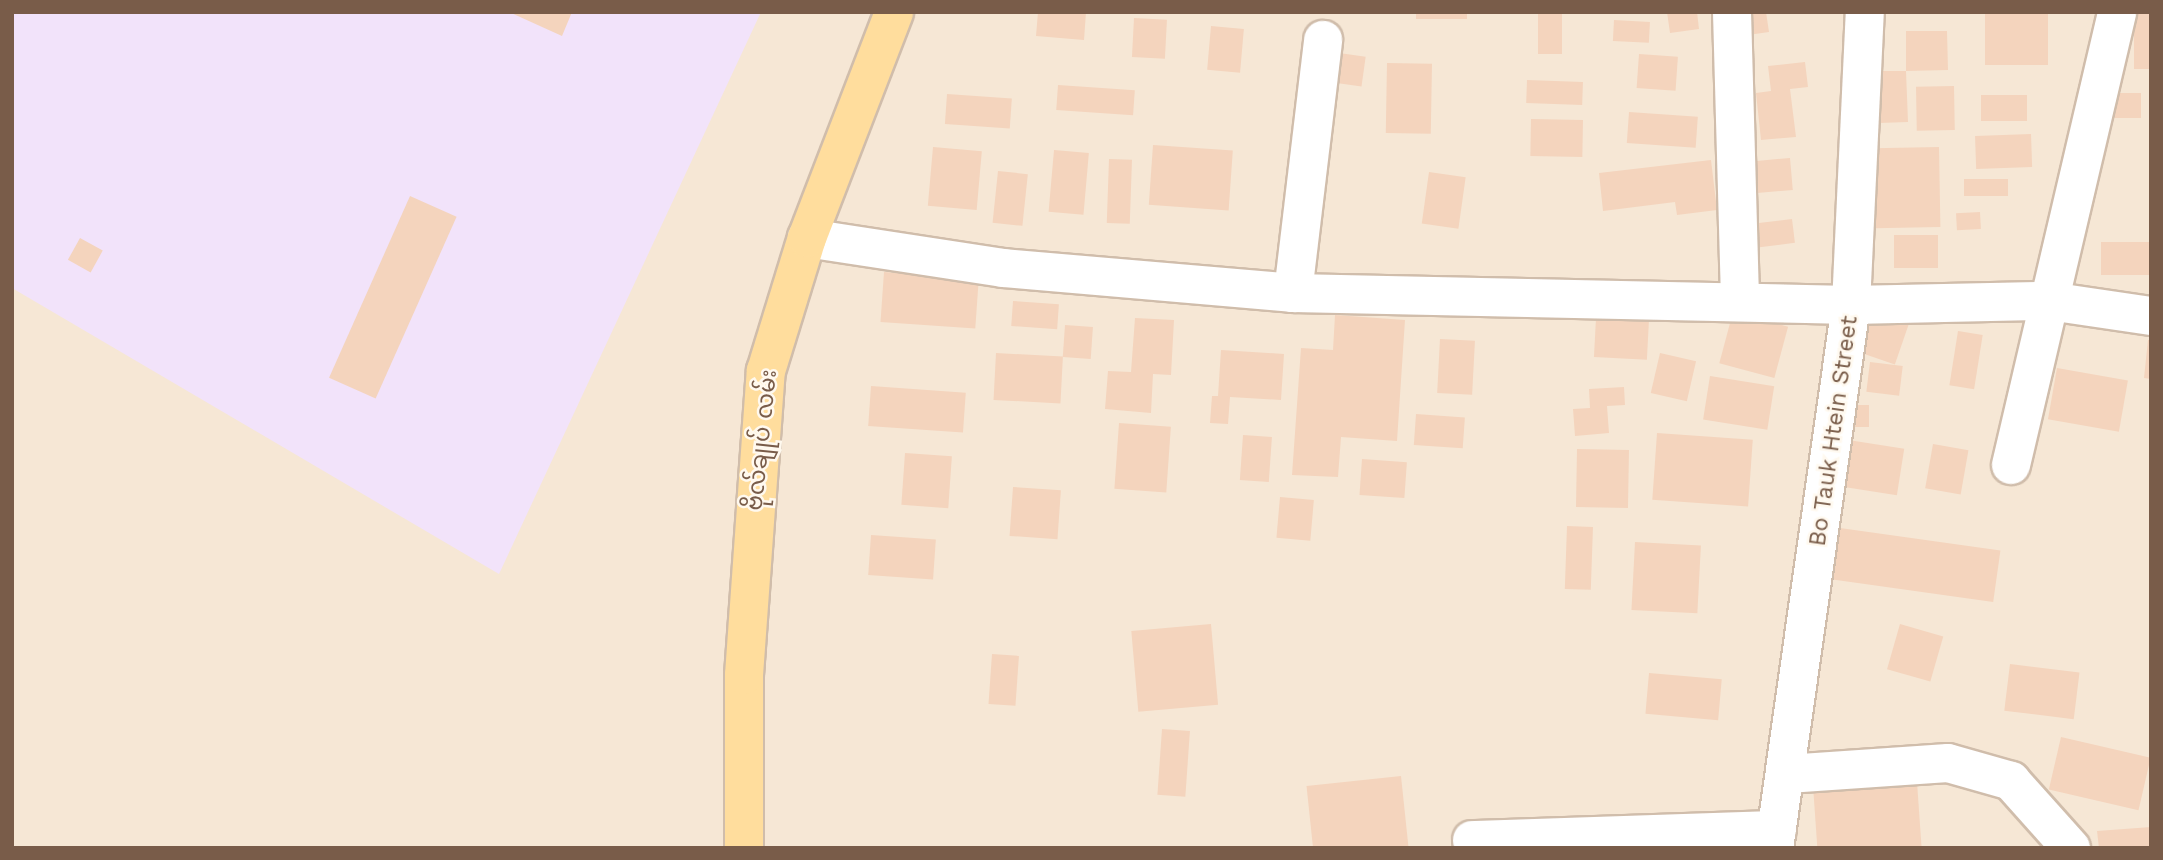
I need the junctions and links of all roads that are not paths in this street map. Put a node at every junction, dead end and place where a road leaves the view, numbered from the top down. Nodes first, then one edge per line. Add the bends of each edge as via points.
1 (894, 12) edge
2 (1732, 12) edge
3 (1865, 12) edge
4 (2117, 12) edge
5 (1323, 40) dead end
6 (807, 238) junction
7 (1293, 293) junction
8 (2049, 301) junction
9 (1740, 302) junction
10 (1851, 305) junction
11 (2151, 316) edge
12 (2011, 465) dead end
13 (1787, 774) junction
14 (1775, 839) edge
15 (1472, 840) dead end
16 (744, 848) edge
17 (2071, 848) edge

1 - 6 main road, ဗိုလ်ချုပ် လမ်း
2 - 9 street
3 - 10 street, Bo Tauk Htein Street
4 - 8 street
5 - 7 street
6 - 7 street via 1003,268
6 - 16 main road, ဗိုလ်ချုပ် လမ်း via 766,371 744,675
7 - 9 street
8 - 10 street
8 - 11 street
8 - 12 street
9 - 10 street
10 - 13 street, Bo Tauk Htein Street
13 - 14 street, Bo Tauk Htein Street
13 - 17 street via 1948,763 2011,781
14 - 15 street

